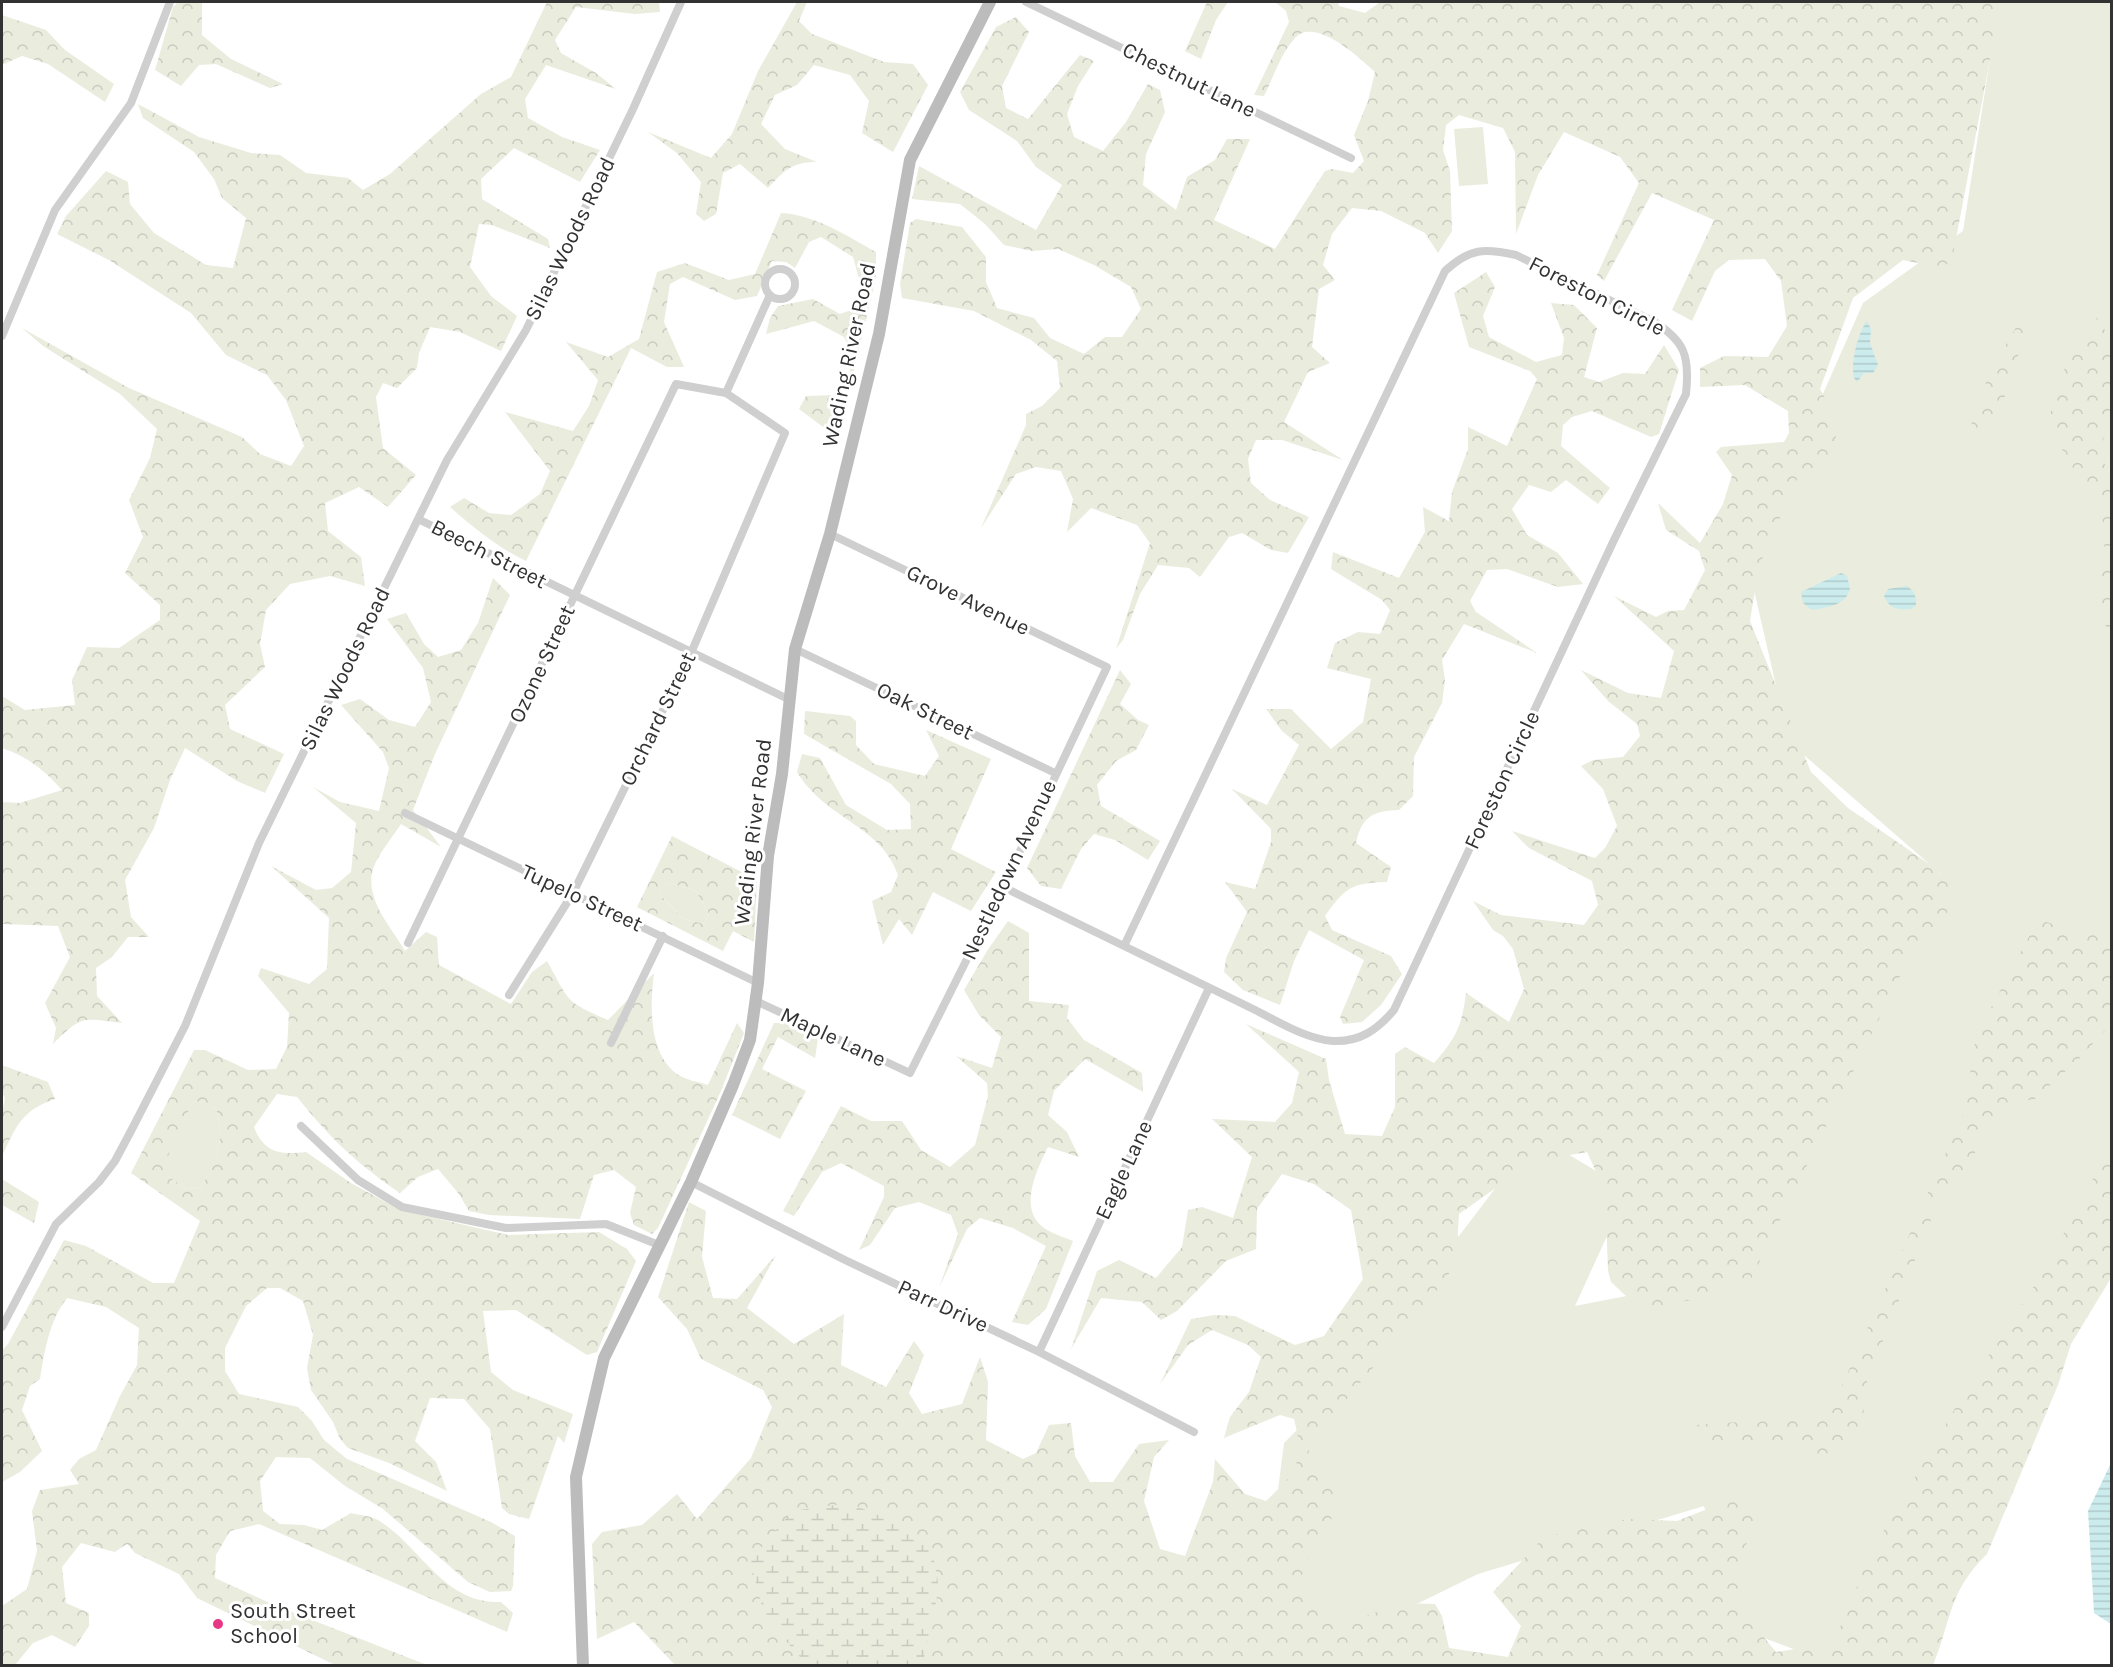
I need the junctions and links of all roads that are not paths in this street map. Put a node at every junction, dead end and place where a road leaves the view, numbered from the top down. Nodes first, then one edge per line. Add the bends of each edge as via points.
1 (170, 2) edge
2 (681, 2) edge
3 (990, 2) edge
4 (1026, 2) edge
5 (1351, 158) dead end
6 (770, 296) dead end
7 (2, 336) edge
8 (726, 393) junction
9 (418, 519) junction
10 (830, 534) junction
11 (574, 597) junction
12 (795, 649) junction
13 (691, 653) junction
14 (1107, 667) joint
15 (788, 699) junction
16 (1055, 773) junction
17 (405, 813) dead end
18 (459, 841) junction
19 (1003, 887) junction
20 (573, 893) junction
21 (663, 936) junction
22 (408, 943) dead end
23 (1124, 946) junction
24 (758, 983) junction
25 (1209, 988) junction
26 (509, 995) dead end
27 (756, 1000) junction
28 (611, 1043) dead end
29 (910, 1073) joint
30 (301, 1126) dead end
31 (691, 1182) junction
32 (659, 1245) junction
33 (2, 1327) edge
34 (1039, 1352) junction
35 (1194, 1432) dead end
36 (582, 1665) edge

1 - 7 street via 130,102 55,210
2 - 9 street, Silas Woods Road via 526,330 447,460
3 - 10 main road, Wading River Road via 910,159 879,334
4 - 5 street, Chestnut Lane
6 - 8 street
8 - 11 street, Ozone Street via 676,384
8 - 13 street, Orchard Street via 785,433
9 - 11 street, Beech Street
9 - 33 street, Silas Woods Road via 259,843 192,1009 132,1129 99,1182 56,1224
10 - 12 main road, Wading River Road
10 - 14 street, Grove Avenue
11 - 13 street, Beech Street
11 - 18 street, Ozone Street
12 - 15 main road, Wading River Road
12 - 16 street, Oak Street
13 - 15 street, Beech Street
13 - 20 street, Orchard Street
14 - 16 street, Nestledown Avenue
15 - 24 main road, Wading River Road via 782,774 768,856
16 - 19 street, Nestledown Avenue
17 - 18 street, Tupelo Street
18 - 20 street, Tupelo Street
18 - 22 street, Ozone Street
19 - 23 street, Foreston Circle
19 - 29 street, Nestledown Avenue
20 - 21 street, Tupelo Street
20 - 26 street, Orchard Street
21 - 24 street, Tupelo Street
21 - 28 street
23 - 25 street, Foreston Circle
23 - 25 street, Foreston Circle via 1445,272 1459,258 1477,251 1516,255 1673,333 1688,372 1686,393 1394,1010 1365,1036 1331,1041 1314,1037
24 - 27 main road, Wading River Road
25 - 34 street, Eagle Lane
27 - 29 street, Maple Lane
27 - 31 main road, Wading River Road via 750,1040
30 - 32 street via 358,1180 402,1207 506,1228 606,1224
31 - 32 main road, Wading River Road
31 - 34 street, Parr Drive
32 - 36 main road, Wading River Road via 604,1358 576,1477
34 - 35 street, Parr Drive

